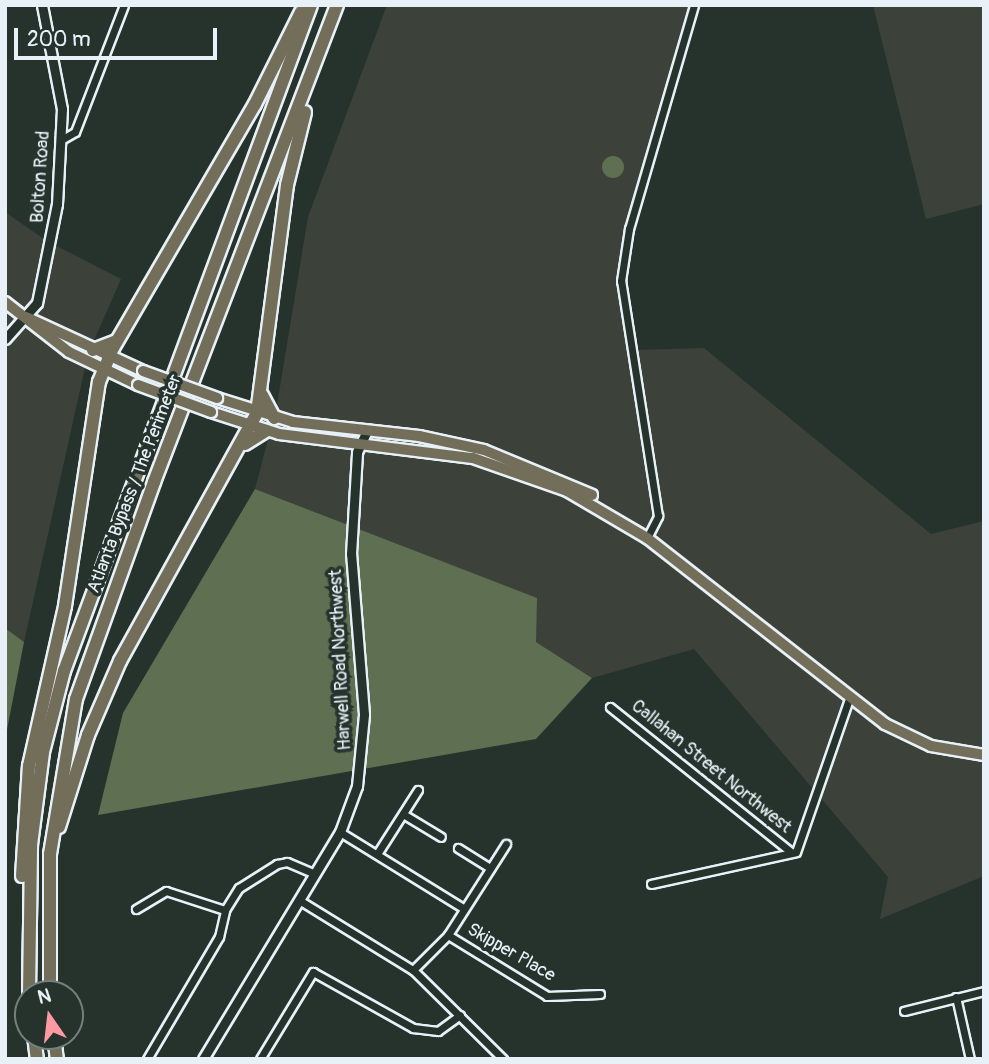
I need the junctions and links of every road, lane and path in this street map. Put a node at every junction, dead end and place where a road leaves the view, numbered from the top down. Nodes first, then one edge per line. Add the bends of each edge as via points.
1 (42, 5) edge
2 (124, 5) edge
3 (304, 5) edge
4 (311, 5) edge
5 (337, 5) edge
6 (694, 5) edge
7 (328, 32) junction
8 (61, 140) junction
9 (5, 302) edge
10 (26, 317) junction
11 (5, 339) edge
12 (117, 341) junction
13 (93, 350) junction
14 (108, 357) junction
15 (103, 371) junction
16 (262, 395) junction
17 (257, 413) junction
18 (274, 418) junction
19 (252, 427) junction
20 (266, 431) junction
21 (368, 431) junction
22 (360, 443) junction
23 (242, 446) junction
24 (649, 535) junction
25 (849, 699) junction
26 (610, 707) dead end
27 (984, 755) edge
28 (418, 790) dead end
29 (403, 814) junction
30 (340, 832) junction
31 (441, 837) dead end
32 (506, 844) dead end
33 (458, 848) dead end
34 (50, 853) junction
35 (792, 853) junction
36 (377, 855) junction
37 (490, 868) junction
38 (315, 874) junction
39 (651, 884) dead end
40 (299, 900) junction
41 (463, 908) junction
42 (136, 909) dead end
43 (225, 910) junction
44 (448, 935) junction
45 (27, 943) junction
46 (413, 970) junction
47 (28, 980) edge
48 (50, 980) edge
49 (984, 990) edge
50 (600, 994) dead end
51 (956, 998) junction
52 (904, 1011) dead end
53 (460, 1015) junction
54 (207, 1057) edge
55 (147, 1059) edge
56 (260, 1059) edge
57 (503, 1059) edge
58 (970, 1059) edge

1 - 8 street, Bolton Road via 59,79
2 - 8 street via 75,132
3 - 12 highway via 255,104
4 - 45 highway, Atlanta Bypass / The Perimeter via 64,671 36,802
5 - 7 highway, Atlanta Bypass / The Perimeter
6 - 24 street via 635,211 621,281 658,516
7 - 16 highway via 288,186 271,292
7 - 34 highway, Atlanta Bypass / The Perimeter via 89,656 65,748
8 - 10 street, Bolton Road via 54,231 37,303
9 - 10 main road
10 - 11 street, Bolton Road
10 - 13 main road
10 - 15 main road via 46,338
12 - 13 highway
12 - 14 highway
13 - 14 main road
14 - 15 highway
14 - 17 main road, bridge
15 - 19 main road, bridge
15 - 45 highway via 65,606 25,794 21,852
16 - 17 highway
16 - 18 highway
17 - 18 main road
17 - 19 highway
18 - 21 main road
19 - 20 main road
19 - 23 highway
20 - 22 main road
20 - 23 highway
21 - 22 street, Harwell Road Northwest
21 - 24 main road via 441,440 502,456 590,494
22 - 24 main road via 435,451 512,470 585,499
22 - 30 street, Harwell Road Northwest via 351,554 364,741 357,786
23 - 34 highway via 120,661 88,735
24 - 25 main road
25 - 27 main road via 905,736 931,746
25 - 35 street
26 - 35 street, Callahan Street Northwest
28 - 29 street
29 - 31 street
29 - 36 street
30 - 36 street
30 - 38 street, Harwell Road Northwest
32 - 37 street, Skipper Place
33 - 37 street
34 - 48 highway, Atlanta Bypass / The Perimeter
35 - 39 street
36 - 41 street
37 - 41 street, Skipper Place
38 - 40 street, Harwell Road Northwest
38 - 43 street via 287,862 260,871 239,888
40 - 46 street
40 - 54 street, Harwell Road Northwest
41 - 44 street, Skipper Place
42 - 43 street via 166,891
43 - 55 street via 219,937
44 - 46 street, Skipper Place
44 - 50 street, Skipper Place via 547,996
45 - 47 highway, Atlanta Bypass / The Perimeter
46 - 53 street
49 - 51 street
51 - 52 street
51 - 58 street
53 - 56 street via 428,1032 412,1028 313,972
53 - 57 street

